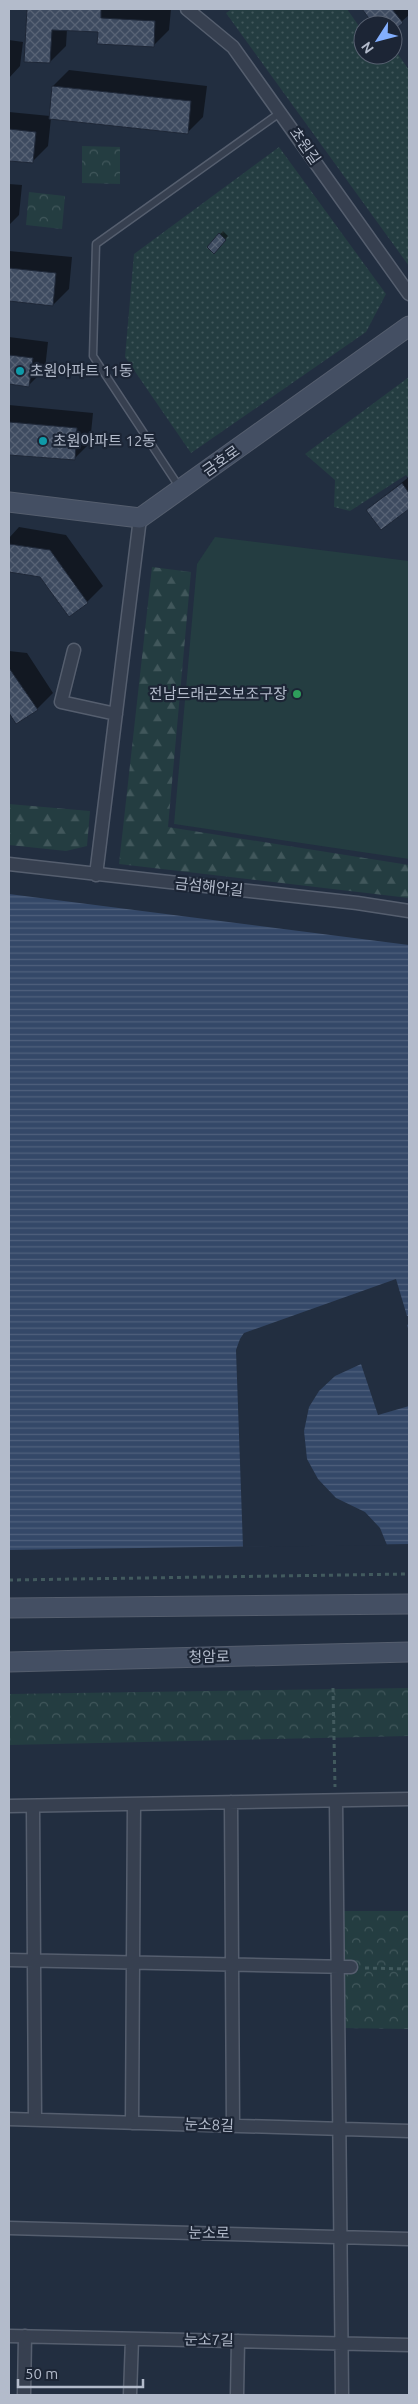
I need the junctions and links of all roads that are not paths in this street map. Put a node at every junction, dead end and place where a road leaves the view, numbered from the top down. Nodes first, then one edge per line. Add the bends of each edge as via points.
1 (187, 9) edge
2 (281, 112) junction
3 (409, 294) edge
4 (409, 326) edge
5 (180, 489) junction
6 (9, 502) edge
7 (140, 518) junction
8 (74, 650) dead end
9 (116, 714) junction
10 (9, 864) edge
11 (96, 875) junction
12 (409, 911) edge
13 (409, 1604) edge
14 (9, 1608) edge
15 (409, 1652) edge
16 (9, 1662) edge
17 (409, 1799) edge
18 (336, 1800) junction
19 (231, 1802) junction
20 (134, 1804) junction
21 (9, 1806) edge
22 (33, 1806) junction
23 (9, 1960) edge
24 (34, 1961) junction
25 (133, 1963) junction
26 (232, 1965) junction
27 (337, 1967) junction
28 (351, 1967) road end
29 (9, 2119) edge
30 (35, 2120) junction
31 (132, 2123) junction
32 (233, 2126) junction
33 (339, 2129) junction
34 (409, 2131) edge
35 (9, 2228) edge
36 (340, 2237) junction
37 (409, 2238) edge
38 (9, 2336) edge
39 (25, 2336) junction
40 (132, 2339) junction
41 (238, 2341) junction
42 (341, 2343) junction
43 (409, 2345) edge
44 (24, 2395) edge
45 (130, 2395) edge
46 (237, 2395) edge
47 (342, 2395) edge

1 - 2 street, 초원길 via 233,47
2 - 3 street, 초원길
2 - 5 lane via 96,244 93,356
4 - 5 main road, 금호로
5 - 7 main road, 금호로
6 - 7 main road
7 - 9 street
8 - 9 street via 61,702
9 - 11 street
10 - 11 street, 금섬해안길
11 - 12 street, 금섬해안길
13 - 14 main road
15 - 16 main road, 청암로
17 - 18 street
18 - 19 street
18 - 27 street
19 - 20 street
19 - 26 street
20 - 22 street
20 - 25 street
21 - 22 street
22 - 24 street
23 - 24 street
24 - 25 street
24 - 30 street
25 - 26 street
25 - 31 street
26 - 27 street
26 - 32 street
27 - 28 street
27 - 33 street
29 - 30 street, 눈소8길
30 - 31 street, 눈소8길
31 - 32 street, 눈소8길
32 - 33 street, 눈소8길
33 - 34 street, 눈소8길
33 - 36 street
35 - 36 street, 눈소로
36 - 37 street, 눈소로
36 - 42 street
38 - 39 street, 눈소7길
39 - 40 street, 눈소7길
39 - 44 street
40 - 41 street, 눈소7길
40 - 45 street
41 - 42 street, 눈소7길
41 - 46 street
42 - 43 street, 눈소7길
42 - 47 street

